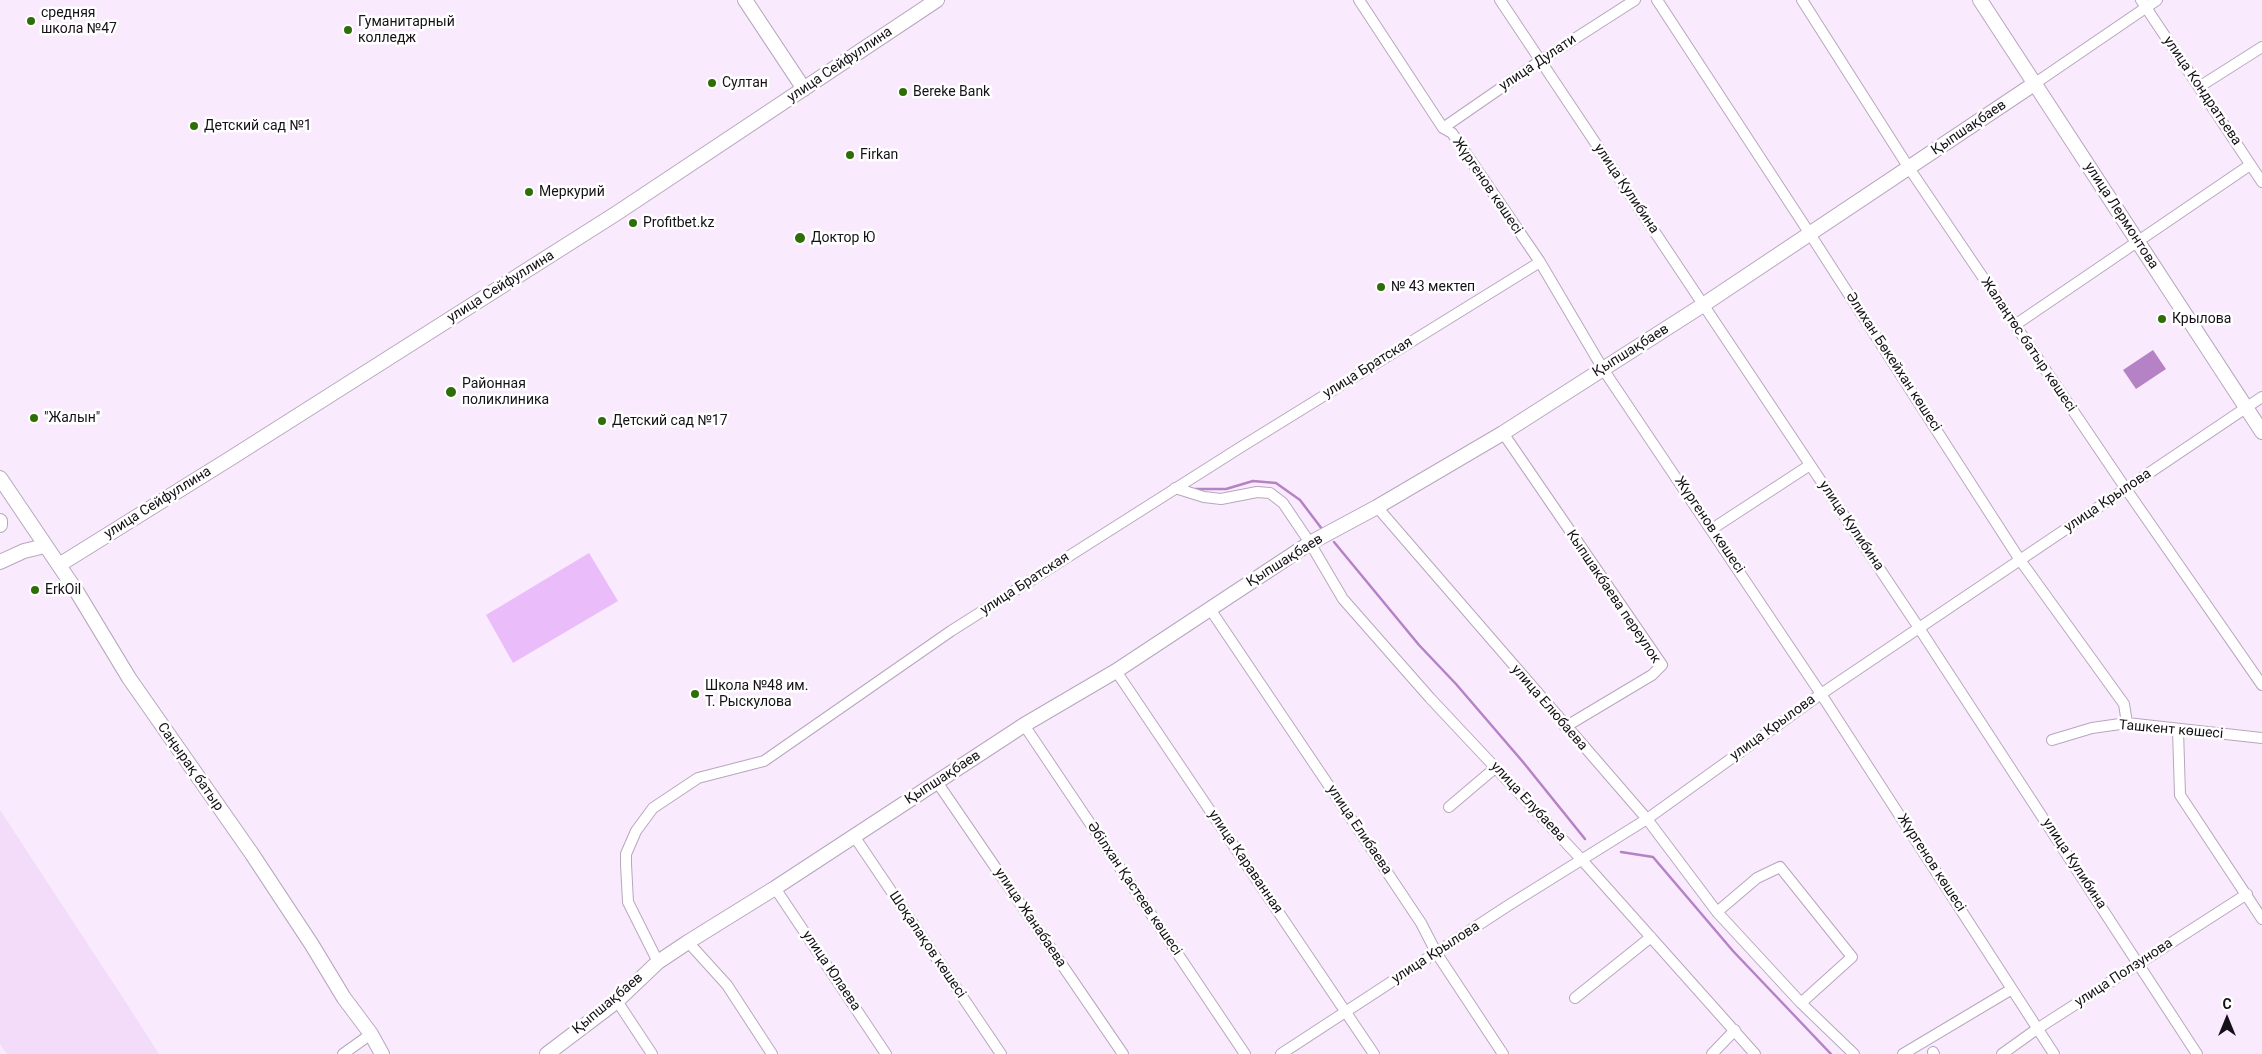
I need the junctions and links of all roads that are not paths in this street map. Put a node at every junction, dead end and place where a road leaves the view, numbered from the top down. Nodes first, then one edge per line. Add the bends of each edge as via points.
1 (745, 0) edge
2 (937, 0) edge
3 (1359, 0) edge
4 (1500, 0) edge
5 (1635, 0) edge
6 (1656, 0) edge
7 (1802, 0) edge
8 (1980, 0) edge
9 (2157, 0) edge
10 (2144, 4) edge
11 (2262, 47) edge
12 (1540, 61) junction
13 (2034, 84) junction
14 (2199, 87) junction
15 (804, 89) junction
16 (1443, 128) junction
17 (2250, 164) junction
18 (1909, 168) junction
19 (2262, 182) edge
20 (1810, 234) junction
21 (2138, 241) junction
22 (1540, 262) junction
23 (1704, 305) junction
24 (2015, 324) junction
25 (1603, 369) junction
26 (2262, 397) edge
27 (2246, 408) junction
28 (2262, 432) edge
29 (1503, 433) junction
30 (1810, 464) junction
31 (0, 478) edge
32 (1175, 488) junction
33 (2126, 489) junction
34 (1377, 507) junction
35 (1712, 529) junction
36 (1310, 543) junction
37 (45, 546) junction
38 (2020, 560) junction
39 (0, 562) edge
40 (59, 565) junction
41 (1210, 609) junction
42 (1919, 628) junction
43 (1116, 671) junction
44 (2262, 684) edge
45 (1821, 694) junction
46 (2127, 723) junction
47 (1024, 725) junction
48 (1565, 726) junction
49 (2178, 730) junction
50 (2262, 738) edge
51 (2052, 740) dead end
52 (1495, 768) junction
53 (937, 782) junction
54 (1449, 807) dead end
55 (1647, 819) junction
56 (854, 836) junction
57 (1582, 860) junction
58 (776, 888) junction
59 (2247, 894) junction
60 (1717, 912) junction
61 (2262, 919) edge
62 (1651, 937) junction
63 (688, 942) junction
64 (1436, 954) junction
65 (658, 962) junction
66 (2139, 963) junction
67 (2012, 990) junction
68 (1575, 998) dead end
69 (617, 1001) junction
70 (1801, 1003) junction
71 (1344, 1011) junction
72 (2037, 1029) junction
73 (1735, 1030) junction
74 (371, 1034) junction
75 (343, 1054) edge
76 (382, 1054) edge
77 (547, 1054) edge
78 (652, 1054) edge
79 (772, 1054) edge
80 (886, 1054) edge
81 (1001, 1054) edge
82 (1123, 1054) edge
83 (1245, 1054) edge
84 (1281, 1054) edge
85 (1374, 1054) edge
86 (1503, 1054) edge
87 (1712, 1054) edge
88 (1755, 1054) edge
89 (1854, 1054) edge
90 (1903, 1054) edge
91 (2002, 1054) edge
92 (2054, 1054) edge
93 (2197, 1054) edge

1 - 15 street
2 - 15 street, улица Сейфуллина
3 - 16 street, Жүргенов көшесі
4 - 12 street, улица Кулибина
5 - 12 street, улица Дулати
6 - 20 street, Әлихан Бөкейхан көшесі
7 - 18 street, Жалаңтөс батыр көшесі
8 - 13 street, улица Лермонтова
9 - 10 street
10 - 13 street
10 - 14 street, улица Кондратьева
11 - 14 street
12 - 16 street, улица Дулати
12 - 23 street, улица Кулибина
13 - 18 street, Қыпшақбаев
13 - 21 street, улица Лермонтова
14 - 17 street, улица Кондратьева
15 - 40 street, улица Сейфуллина via 617,213
16 - 22 street, Жүргенов көшесі via 1452,133
17 - 19 street, улица Кондратьева
17 - 21 street
18 - 20 street, Қыпшақбаев
18 - 24 street, Жалаңтөс батыр көшесі
20 - 23 street, Қыпшақбаев
20 - 38 street, Әлихан Бөкейхан көшесі
21 - 24 street
21 - 27 street, улица Лермонтова
22 - 25 street, Жүргенов көшесі
22 - 32 street, улица Братская
23 - 25 street, Қыпшақбаев
23 - 30 street, улица Кулибина
24 - 33 street, Жалаңтөс батыр көшесі
25 - 29 street, Қыпшақбаев
25 - 35 street, Жүргенов көшесі
26 - 27 street, улица Крылова
27 - 28 street, улица Лермонтова
27 - 33 street, улица Крылова
29 - 34 street, Қыпшақбаев
29 - 48 street, Кыпшакбаева переулок via 1662,665 1652,675
30 - 35 street
30 - 42 street, улица Кулибина
31 - 37 street, Саңырақ батыр
32 - 36 street, улица Елубаева via 1221,499 1257,492 1270,493 1283,503
32 - 65 street, улица Братская via 951,631 764,761 698,778 653,808 636,831 626,854 626,864 628,902
33 - 38 street, улица Крылова
33 - 44 street, Жалаңтөс батыр көшесі
34 - 36 street, Қыпшақбаев
34 - 48 street, улица Елюбаева
35 - 45 street, Жүргенов көшесі
36 - 41 street, Қыпшақбаев
36 - 52 street, улица Елубаева via 1343,599
37 - 39 street
37 - 40 street, Саңырақ батыр
38 - 42 street, улица Крылова
38 - 46 street, Әлихан Бөкейхан көшесі via 2124,704
40 - 74 street, Саңырақ батыр via 129,678 252,854 344,998
41 - 43 street, Қыпшақбаев
41 - 64 street, улица Елибаева via 1388,872 1421,923
42 - 45 street, улица Крылова
42 - 66 street, улица Кулибина
43 - 47 street, Қыпшақбаев
43 - 71 street, улица Караванная
45 - 55 street, улица Крылова
45 - 67 street, Жүргенов көшесі
46 - 49 street, Ташкент көшесі
46 - 51 street, Ташкент көшесі via 2092,728
47 - 53 street, Қыпшақбаев
47 - 83 street, Әбілхан Қастеев көшесі
48 - 55 street, улица Елюбаева
49 - 50 street, Ташкент көшесі
49 - 59 street via 2180,795
52 - 54 street
52 - 57 street, улица Елубаева
53 - 56 street, Қыпшақбаев
53 - 82 street, улица Жанабаева
55 - 57 street, улица Крылова
55 - 60 street, улица Елюбаева
56 - 58 street, Қыпшақбаев
56 - 81 street, Шоқалақов көшесі
57 - 62 street, улица Елубаева
57 - 64 street, улица Крылова
58 - 63 street, Қыпшақбаев
58 - 80 street, улица Юлаева
59 - 61 street
59 - 66 street, улица Ползунова
60 - 70 street, улица Елюбаева
60 - 70 street via 1757,878 1780,867 1852,957
62 - 68 street
62 - 73 street, улица Елубаева
63 - 65 street, Қыпшақбаев
63 - 79 street via 726,985
64 - 71 street, улица Крылова
64 - 86 street, улица Елибаева
65 - 69 street, Қыпшақбаев
66 - 72 street, улица Ползунова
66 - 93 street, улица Кулибина
67 - 72 street, Жүргенов көшесі
67 - 90 street
69 - 77 street, Қыпшақбаев
69 - 78 street
70 - 89 street, улица Елюбаева
71 - 84 street, улица Крылова
71 - 85 street, улица Караванная
72 - 91 street, улица Ползунова
72 - 92 street, Жүргенов көшесі
73 - 87 street
73 - 88 street, улица Елубаева
74 - 75 street
74 - 76 street, Саңырақ батыр

